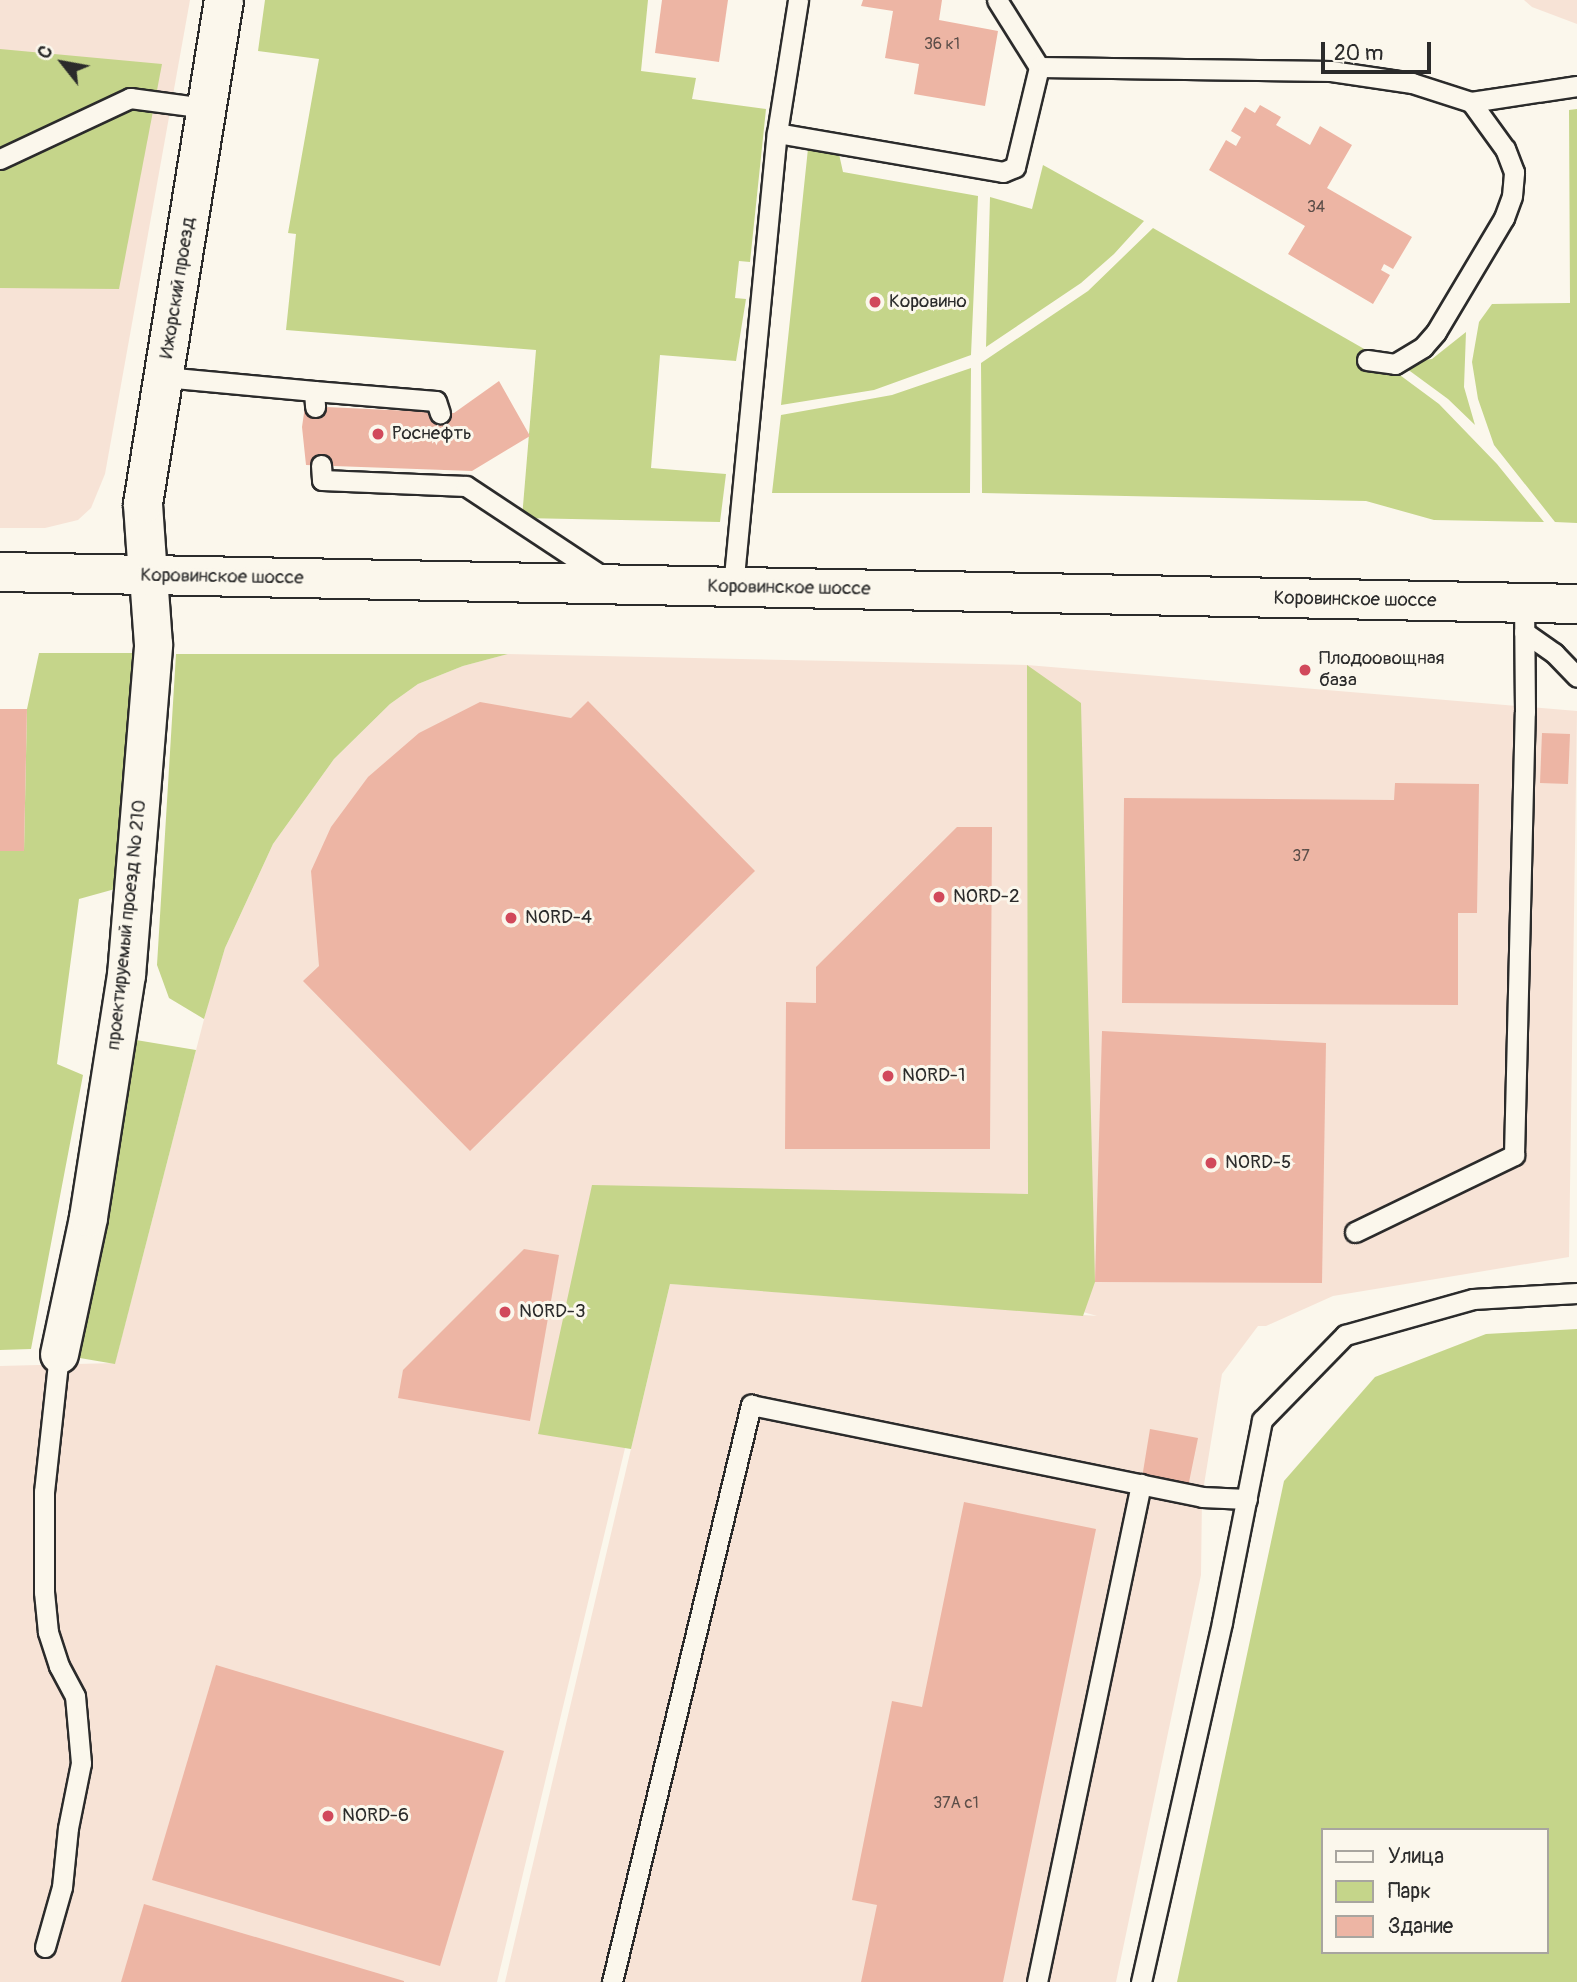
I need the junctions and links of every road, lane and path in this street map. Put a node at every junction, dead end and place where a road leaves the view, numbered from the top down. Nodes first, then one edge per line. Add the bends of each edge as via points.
1 (224, 0) edge
2 (798, 0) edge
3 (997, 0) edge
4 (1038, 67) junction
5 (1577, 86) edge
6 (1471, 102) junction
7 (206, 108) junction
8 (778, 133) junction
9 (0, 159) edge
10 (1367, 360) dead end
11 (164, 377) junction
12 (440, 412) dead end
13 (321, 465) dead end
14 (0, 572) edge
15 (148, 576) junction
16 (614, 584) junction
17 (733, 587) junction
18 (1577, 604) edge
19 (1524, 618) junction
20 (1577, 677) edge
21 (1355, 1232) dead end
22 (1577, 1293) edge
23 (58, 1354) joint
24 (1140, 1484) junction
25 (1247, 1499) junction
26 (45, 1947) dead end
27 (612, 1982) edge
28 (1037, 1982) edge
29 (1141, 1982) edge

1 - 7 main road, Ижорский проезд
2 - 8 lane
3 - 4 lane
4 - 6 lane via 1331,71 1412,83
4 - 8 lane via 1014,167 1003,172
5 - 6 lane
6 - 10 lane via 1505,149 1514,172 1504,218 1423,347 1395,364
7 - 9 lane via 130,98
7 - 11 main road, Ижорский проезд
8 - 17 lane
11 - 12 lane via 314,399 436,401
11 - 15 main road, Ижорский проезд via 143,505
13 - 16 lane via 322,480 463,478
14 - 15 main road, Коровинское шоссе
15 - 16 main road, Коровинское шоссе
15 - 23 street, проектируемый проезд № 210 via 153,644 126,975 88,1217
16 - 17 main road, Коровинское шоссе
17 - 19 main road, Коровинское шоссе
18 - 19 main road, Коровинское шоссе
19 - 20 lane
19 - 21 lane via 1514,1155
22 - 25 lane via 1473,1298 1345,1335 1262,1420
23 - 26 lane via 44,1492 44,1592 48,1632 75,1696 81,1763 62,1887
24 - 25 lane via 1202,1497
24 - 27 lane via 751,1405
24 - 28 lane
25 - 29 lane

